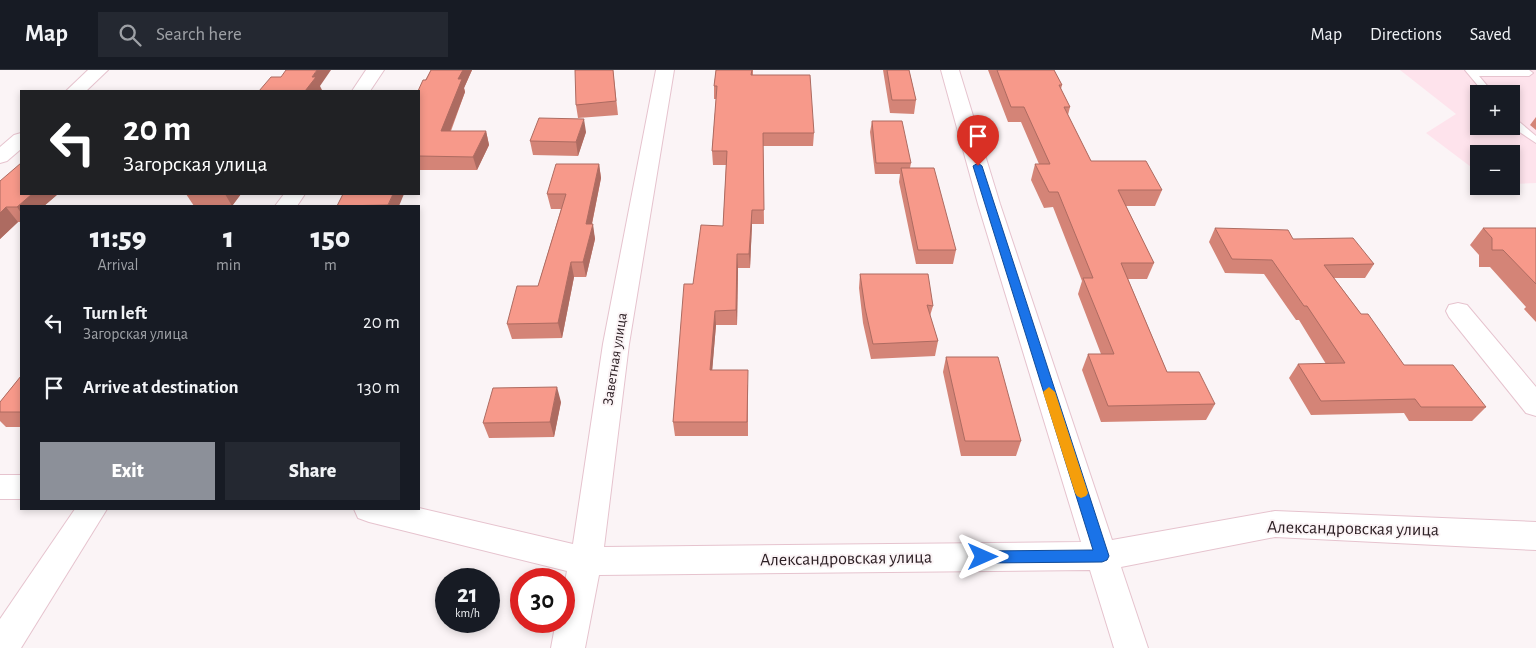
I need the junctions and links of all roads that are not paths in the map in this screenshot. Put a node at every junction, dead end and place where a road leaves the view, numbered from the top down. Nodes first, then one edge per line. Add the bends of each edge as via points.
1 (99, 70) edge
2 (375, 70) edge
3 (665, 70) edge
4 (950, 70) edge
5 (1470, 72) edge
6 (1529, 73) dead end
7 (1482, 85) edge
8 (76, 90) edge
9 (362, 90) edge
10 (1520, 128) edge
11 (20, 139) edge
12 (1536, 140) edge
13 (0, 157) edge
14 (1458, 311) dead end
15 (1536, 406) edge
16 (0, 487) edge
17 (20, 487) edge
18 (91, 510) edge
19 (373, 510) edge
20 (1536, 536) edge
21 (1102, 556) junction
22 (585, 561) junction
23 (1, 648) edge
24 (568, 648) edge
25 (1131, 648) edge

1 - 8 street
2 - 9 street
3 - 22 street, Заветная улица via 616,344
4 - 21 street via 989,204
5 - 6 lane
5 - 7 lane
10 - 12 lane
11 - 13 street
14 - 15 street
16 - 17 street
18 - 23 street
19 - 22 street, Александровская улица
20 - 21 street, Александровская улица via 1276,524
21 - 22 street, Александровская улица
21 - 25 street
22 - 24 street, Заветная улица

